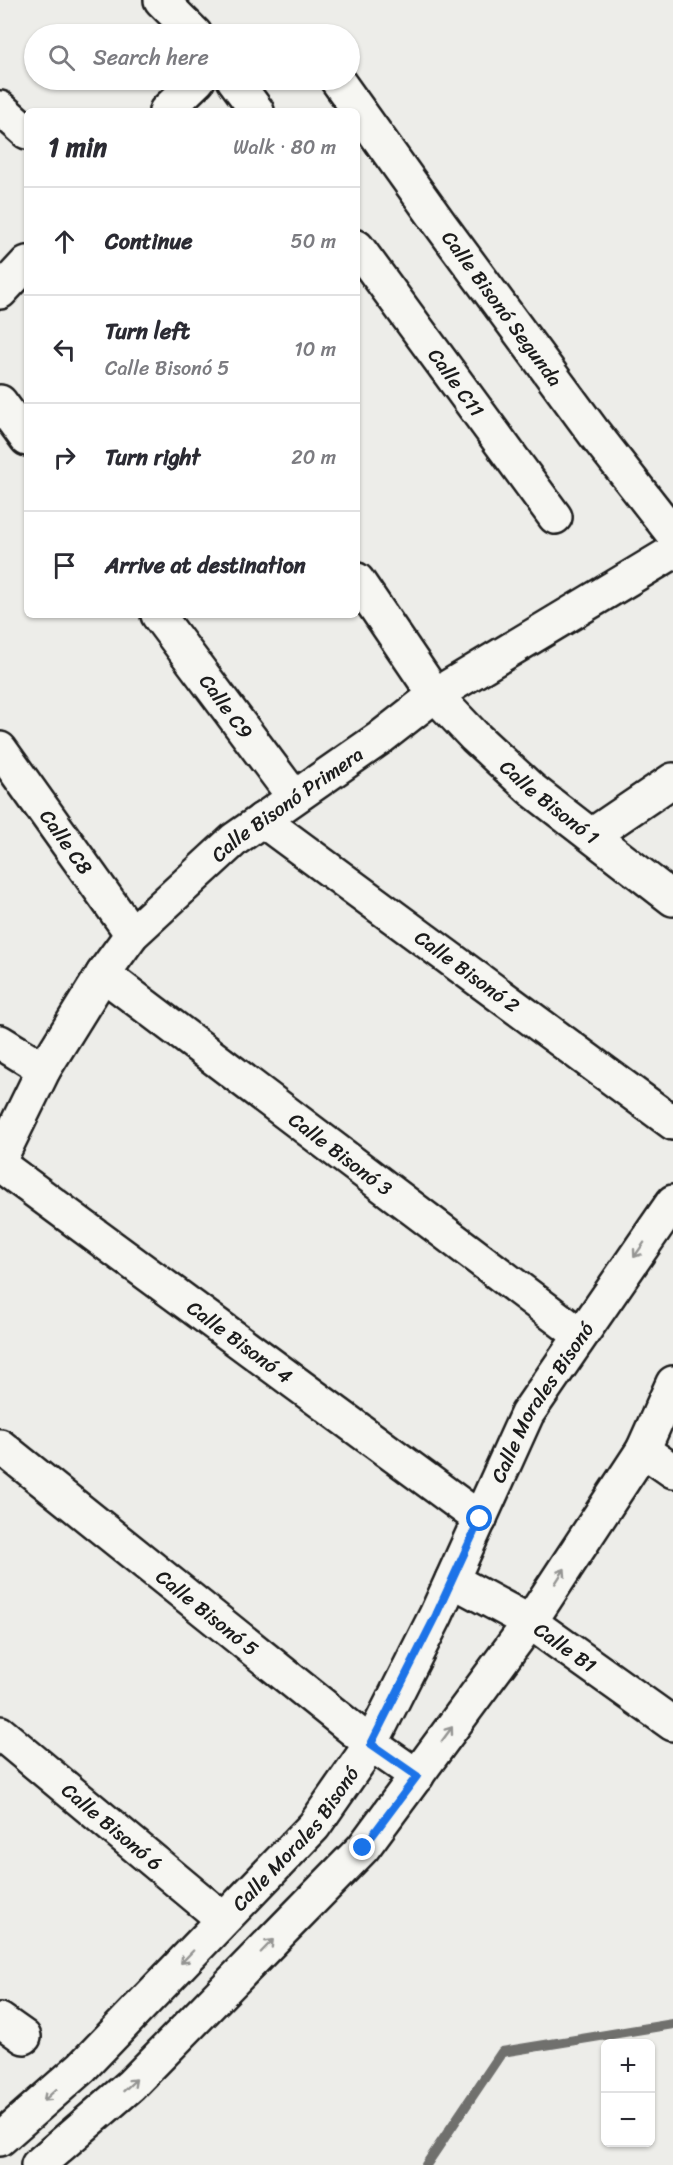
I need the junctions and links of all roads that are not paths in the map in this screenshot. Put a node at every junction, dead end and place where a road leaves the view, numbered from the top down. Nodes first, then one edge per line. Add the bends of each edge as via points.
1 (161, 0) edge
2 (185, 24) edge
3 (188, 90) edge
4 (241, 90) edge
5 (344, 90) edge
6 (0, 108) edge
7 (169, 108) edge
8 (255, 108) edge
9 (357, 108) edge
10 (360, 112) edge
11 (24, 129) edge
12 (360, 251) edge
13 (24, 266) edge
14 (0, 292) edge
15 (0, 402) edge
16 (24, 435) edge
17 (555, 518) dead end
18 (673, 534) edge
19 (673, 552) edge
20 (360, 584) edge
21 (160, 618) edge
22 (435, 695) junction
23 (0, 749) edge
24 (673, 780) edge
25 (294, 797) junction
26 (262, 820) junction
27 (592, 835) junction
28 (673, 899) edge
29 (132, 934) junction
30 (103, 974) junction
31 (0, 1042) edge
32 (44, 1069) junction
33 (673, 1124) edge
34 (4, 1140) edge
35 (0, 1165) edge
36 (670, 1211) edge
37 (580, 1335) junction
38 (673, 1383) edge
39 (0, 1446) edge
40 (643, 1450) junction
41 (673, 1471) edge
42 (480, 1519) junction
43 (452, 1580) junction
44 (530, 1622) junction
45 (673, 1724) edge
46 (2, 1738) edge
47 (371, 1744) junction
48 (417, 1776) junction
49 (223, 1919) junction
50 (6, 2125) edge
51 (47, 2158) edge

1 - 2 street
3 - 7 street
4 - 8 street
5 - 9 street, Calle Bisonó Segunda
6 - 11 street
10 - 18 street, Calle Bisonó Segunda via 594,433
12 - 17 street, Calle C11
13 - 14 street
15 - 16 street
19 - 22 street, Calle Bisonó Primera
20 - 22 street, Calle Bisonó 1
21 - 25 street, Calle C9
22 - 25 street, Calle Bisonó Primera via 381,738
22 - 27 street, Calle Bisonó 1 via 531,789
23 - 29 street, Calle C8
24 - 27 street
25 - 26 street, Calle Bisonó Primera
26 - 29 street, Calle Bisonó Primera via 235,839
26 - 33 street, Calle Bisonó 2
27 - 28 street, Calle Bisonó 1
29 - 30 street, Calle Bisonó Primera
30 - 32 street, Calle Bisonó Primera
30 - 37 street, Calle Bisonó 3
31 - 32 street
32 - 34 street, Calle Bisonó Primera
35 - 42 street, Calle Bisonó 4
36 -> 37 street, Calle Morales Bisonó
37 - 42 street, Calle Morales Bisonó via 527,1414
38 - 40 street
39 - 47 street, Calle Bisonó 5
40 - 41 street
44 -> 40 street
42 - 43 street, Calle Morales Bisonó
43 - 44 street, Calle B1
43 - 47 street, Calle Morales Bisonó
44 - 45 street, Calle B1
48 -> 44 street
46 - 49 street, Calle Bisonó 6
47 - 48 street, Calle Bisonó 5
47 - 49 street, Calle Morales Bisonó via 314,1826
51 -> 48 street via 131,2085 363,1848
49 -> 50 street, Calle Morales Bisonó via 82,2067
50 - 51 street

